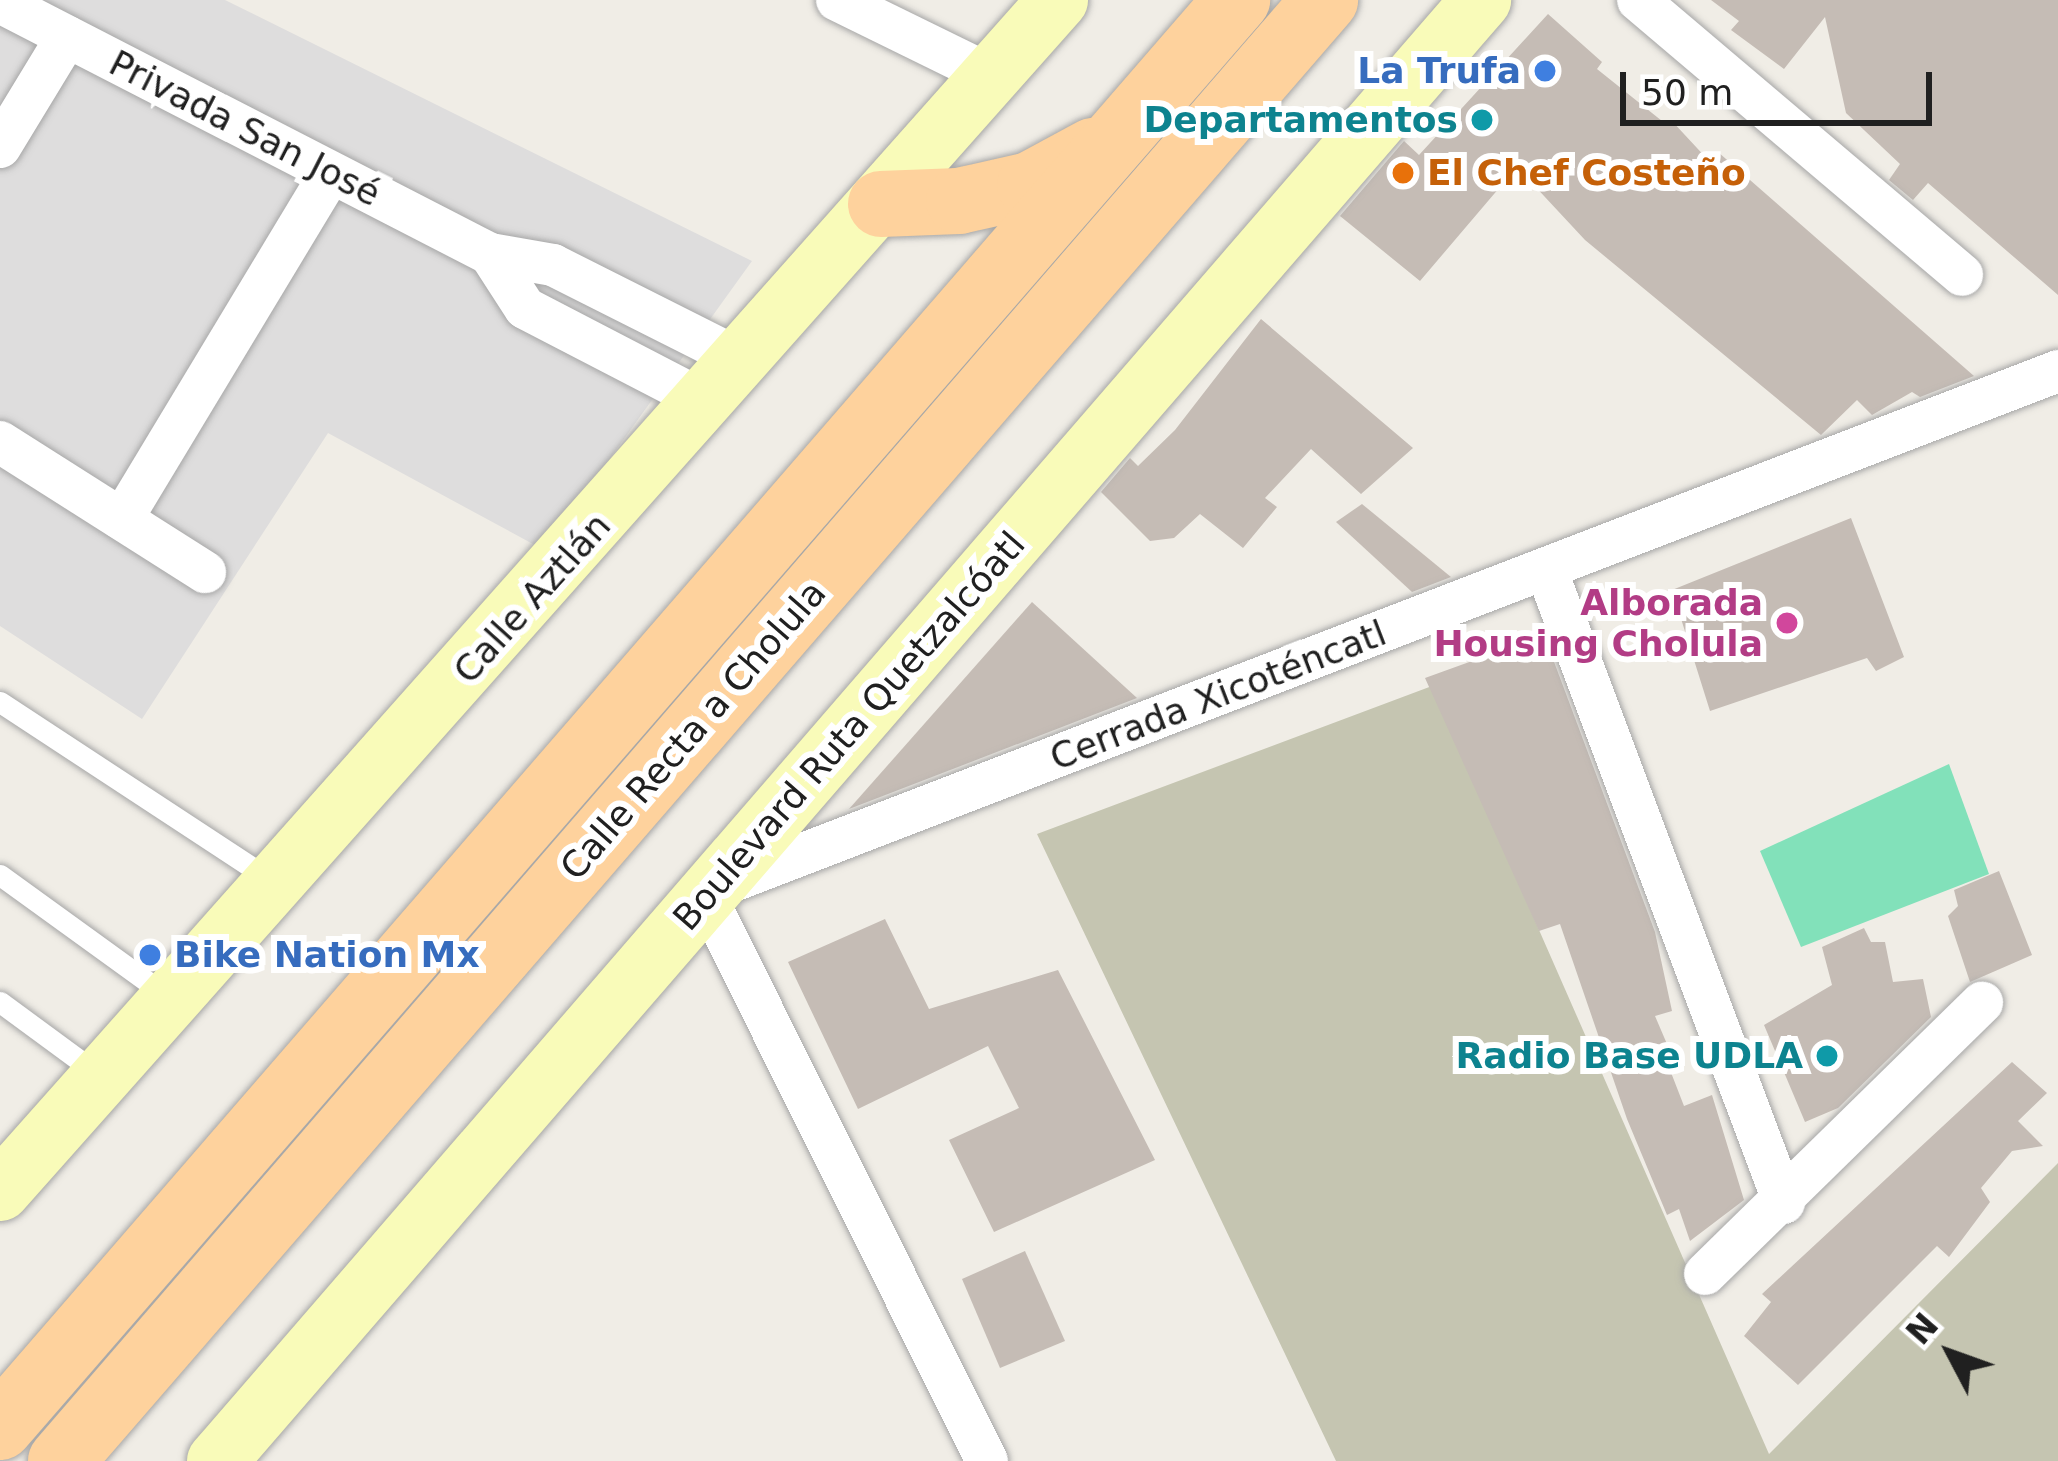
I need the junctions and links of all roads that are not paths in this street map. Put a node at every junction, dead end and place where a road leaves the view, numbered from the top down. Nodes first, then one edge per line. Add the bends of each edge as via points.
1 (837, 0) edge
2 (1058, 0) edge
3 (1237, 0) edge
4 (1325, 0) edge
5 (1481, 0) edge
6 (1638, 0) edge
7 (0, 2) edge
8 (67, 37) junction
9 (992, 76) junction
10 (1117, 138) junction
11 (0, 147) edge
12 (331, 172) junction
13 (881, 204) junction
14 (1962, 275) dead end
15 (2058, 371) edge
16 (726, 382) junction
17 (0, 442) edge
18 (122, 520) junction
19 (1546, 569) junction
20 (205, 572) dead end
21 (0, 702) edge
22 (0, 875) edge
23 (274, 883) junction
24 (710, 893) junction
25 (172, 1000) junction
26 (0, 1002) edge
27 (1982, 1003) dead end
28 (104, 1078) junction
29 (0, 1190) edge
30 (1784, 1203) junction
31 (1705, 1274) dead end
32 (98, 1314) junction
33 (0, 1368) edge
34 (0, 1427) edge
35 (236, 1453) edge
36 (61, 1461) edge
37 (987, 1461) edge

1 - 9 street
2 - 9 main road, Calle Aztlán
3 - 10 main road
4 - 36 main road, Calle Recta a Cholula
5 - 24 main road, Boulevard Ruta Quetzalcóatl
6 - 14 street
7 - 8 street, Privada San José
8 - 11 street
8 - 12 street, Privada San José
9 - 13 main road, Calle Aztlán
10 - 13 main road via 1030,185 958,201
10 - 32 main road
12 - 16 street, Privada San José via 490,254 553,265
12 - 18 street
13 - 16 main road, Calle Aztlán
15 - 19 street, Cerrada Xicoténcatl
16 - 23 main road, Calle Aztlán
17 - 18 street
18 - 20 street
19 - 24 street, Cerrada Xicoténcatl
19 - 30 street
21 - 23 lane
22 - 25 lane
23 - 25 main road, Calle Aztlán
24 - 35 main road, Boulevard Ruta Quetzalcóatl
24 - 37 street
25 - 28 main road, Calle Aztlán
26 - 28 lane
27 - 30 street
28 - 29 main road, Calle Aztlán
30 - 31 street
32 - 33 main road via 34,1338
32 - 34 main road

